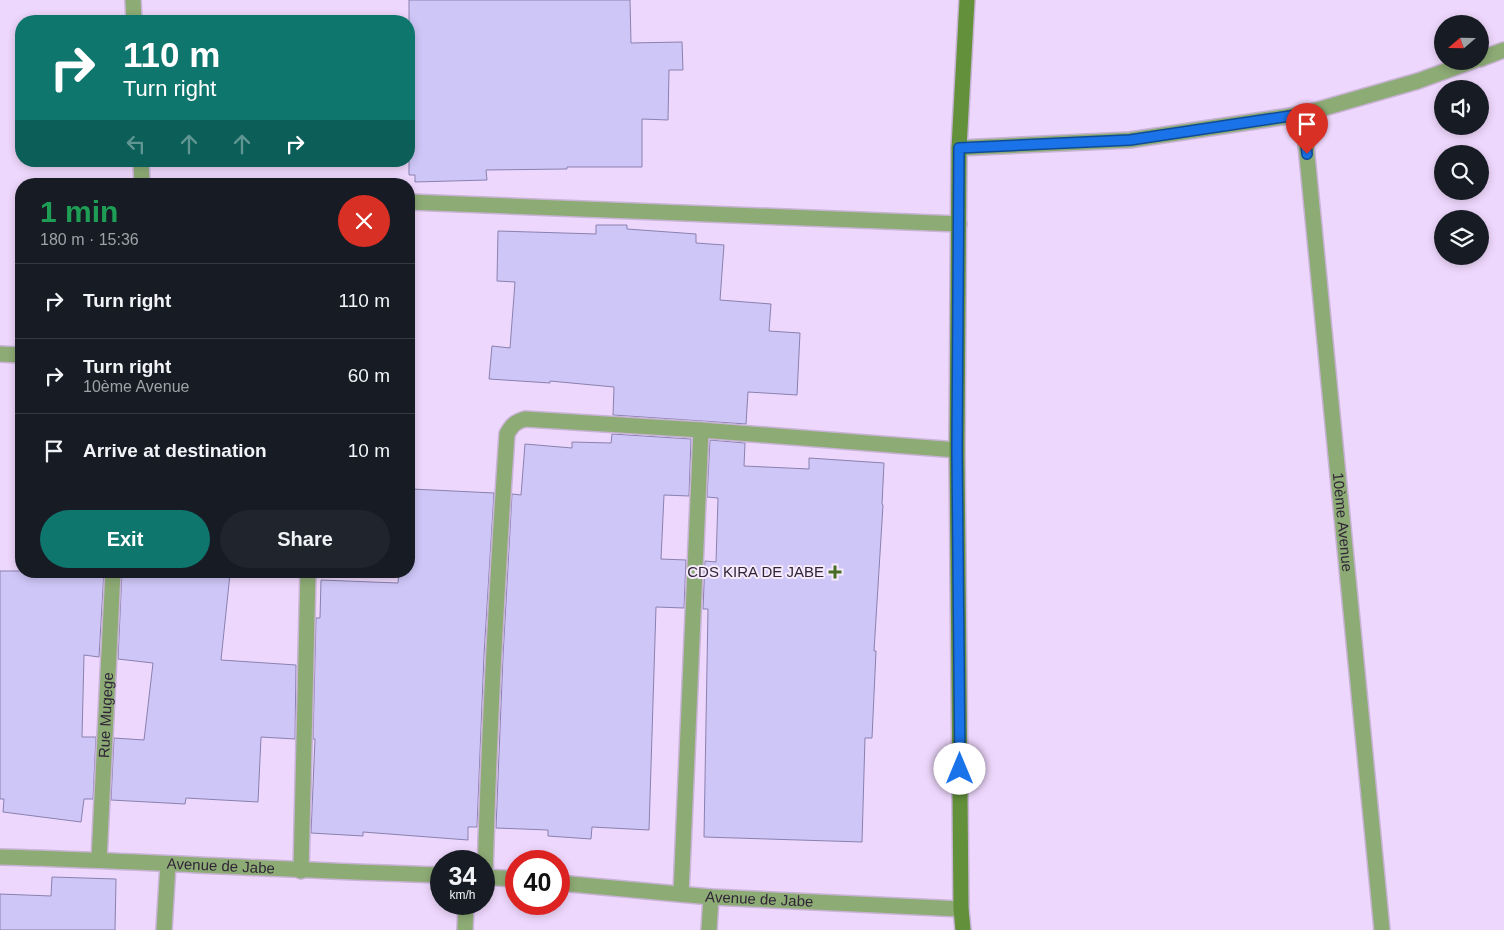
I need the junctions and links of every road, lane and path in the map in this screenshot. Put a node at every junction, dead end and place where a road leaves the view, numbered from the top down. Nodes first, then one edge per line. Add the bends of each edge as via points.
1 (133, 0) edge
2 (967, 0) edge
3 (134, 15) edge
4 (1504, 50) edge
5 (1489, 56) edge
6 (1448, 70) edge
7 (1303, 114) junction
8 (959, 148) junction
9 (415, 202) edge
10 (959, 224) junction
11 (0, 354) edge
12 (15, 355) edge
13 (701, 430) junction
14 (957, 450) junction
15 (113, 578) edge
16 (308, 578) edge
17 (485, 850) edge
18 (0, 857) edge
19 (99, 860) junction
20 (168, 864) junction
21 (301, 871) junction
22 (430, 875) edge
23 (570, 884) edge
24 (681, 894) junction
25 (711, 897) junction
26 (961, 909) junction
27 (466, 915) edge
28 (164, 930) edge
29 (465, 930) edge
30 (710, 930) edge
31 (963, 930) edge
32 (1382, 930) edge

1 - 3 street
2 - 8 street
4 - 5 street
6 - 7 street
7 - 8 street via 1130,140
7 - 32 street, 10ème Avenue
8 - 10 street
9 - 10 street
10 - 14 street
11 - 12 street
13 - 14 street
13 - 17 street via 525,419 511,426 507,434 496,592
13 - 24 street
14 - 26 street
15 - 19 street, Rue Mugege
16 - 21 street
18 - 19 street, Avenue de Jabe
19 - 20 street, Avenue de Jabe
20 - 21 street, Avenue de Jabe
20 - 28 street
21 - 22 street, Avenue de Jabe
23 - 24 street, Avenue de Jabe
24 - 25 street, Avenue de Jabe
25 - 26 street, Avenue de Jabe
25 - 30 street
26 - 31 street
27 - 29 street

